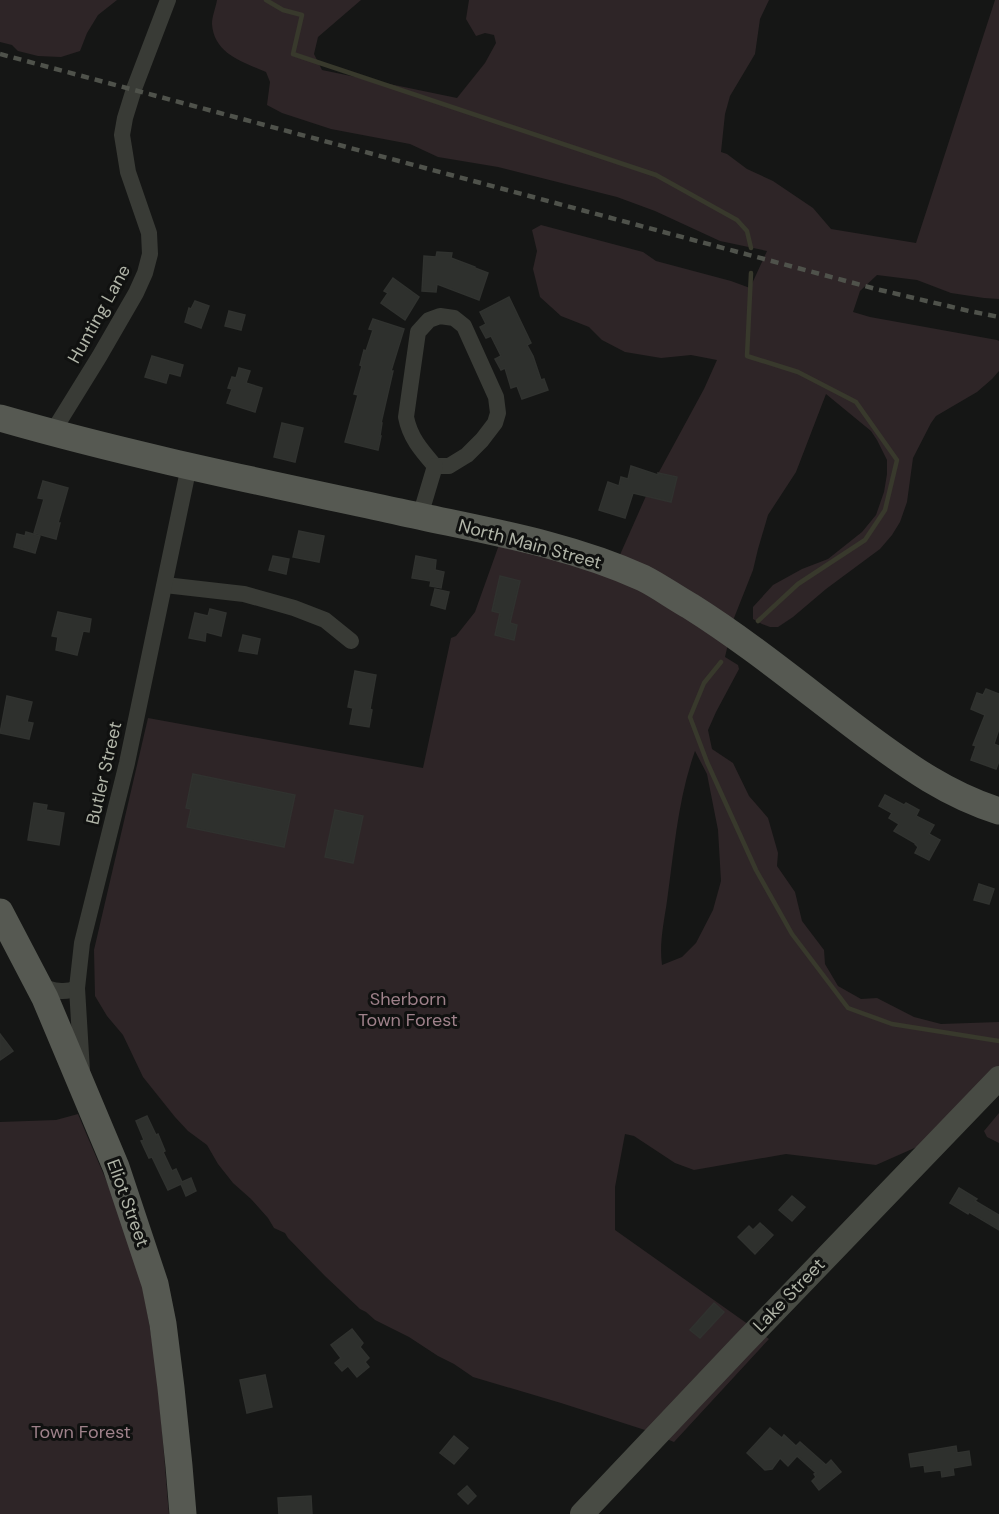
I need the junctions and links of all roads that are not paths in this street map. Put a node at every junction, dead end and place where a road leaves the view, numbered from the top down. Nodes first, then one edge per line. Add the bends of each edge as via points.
1 (168, 0) edge
2 (0, 418) edge
3 (52, 433) junction
4 (189, 466) junction
5 (435, 466) junction
6 (420, 516) junction
7 (165, 585) junction
8 (351, 642) dead end
9 (999, 811) edge
10 (0, 912) edge
11 (39, 986) junction
12 (77, 988) junction
13 (999, 1078) edge
14 (83, 1090) junction
15 (183, 1514) edge
16 (582, 1514) edge

1 - 3 street, Hunting Lane via 134,89 123,135 128,172 149,232 150,254 145,273
2 - 3 main road, North Main Street
3 - 4 main road, North Main Street
4 - 6 main road, North Main Street
4 - 7 street, Butler Street
5 - 5 street via 449,466 467,455 483,440 498,413 496,397 464,326 454,318 440,316 429,320 418,332 406,417 408,430
5 - 6 street
6 - 9 main road, North Main Street via 561,548 645,580 775,664 931,781
7 - 8 street via 244,594 294,608 325,620
7 - 12 street, Butler Street via 127,763 82,943
10 - 11 main road, Eliot Street
11 - 12 street via 60,992
11 - 14 main road, Eliot Street
12 - 14 street, Butler Street
13 - 16 street, Lake Street
14 - 15 main road, Eliot Street via 116,1167 155,1284 171,1388

